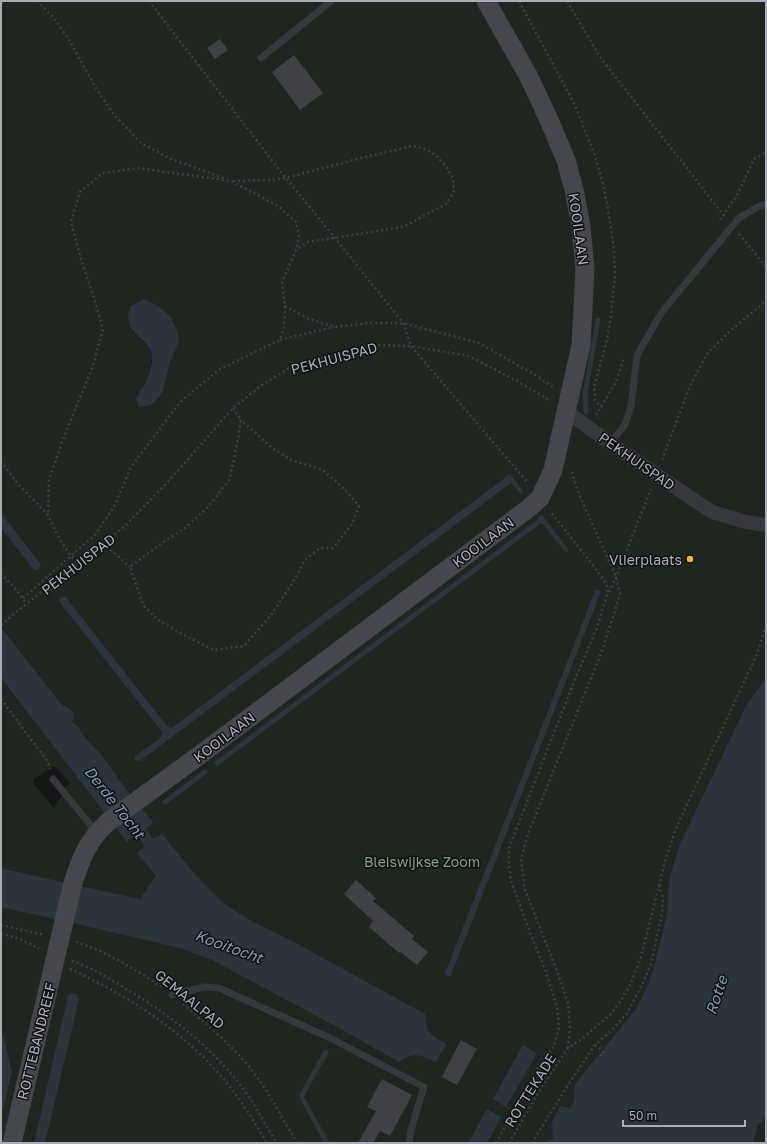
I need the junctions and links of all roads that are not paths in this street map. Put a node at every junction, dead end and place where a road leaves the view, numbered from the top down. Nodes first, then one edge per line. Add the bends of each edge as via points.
1 (331, 1) edge
2 (486, 1) edge
3 (261, 58) dead end
4 (766, 204) edge
5 (566, 411) junction
6 (610, 443) junction
7 (766, 525) edge
8 (52, 779) road end
9 (102, 828) junction
10 (59, 947) joint
11 (172, 995) road end
12 (12, 1143) edge
13 (409, 1143) edge

1 - 3 lane
2 - 5 street, KOOILAAN via 529,77 566,160 574,190 585,269 581,346
4 - 6 lane via 739,218 662,312 637,355 631,406 624,425
5 - 6 street, PEKHUISPAD
5 - 9 street, KOOILAAN via 553,470 540,498 529,508
6 - 7 street, PEKHUISPAD via 712,512
8 - 9 lane
9 - 10 street, KOOILAAN via 86,848 80,861
10 - 12 street, ROTTEBANDREEF
11 - 13 lane via 204,986 219,988 330,1038 424,1087

